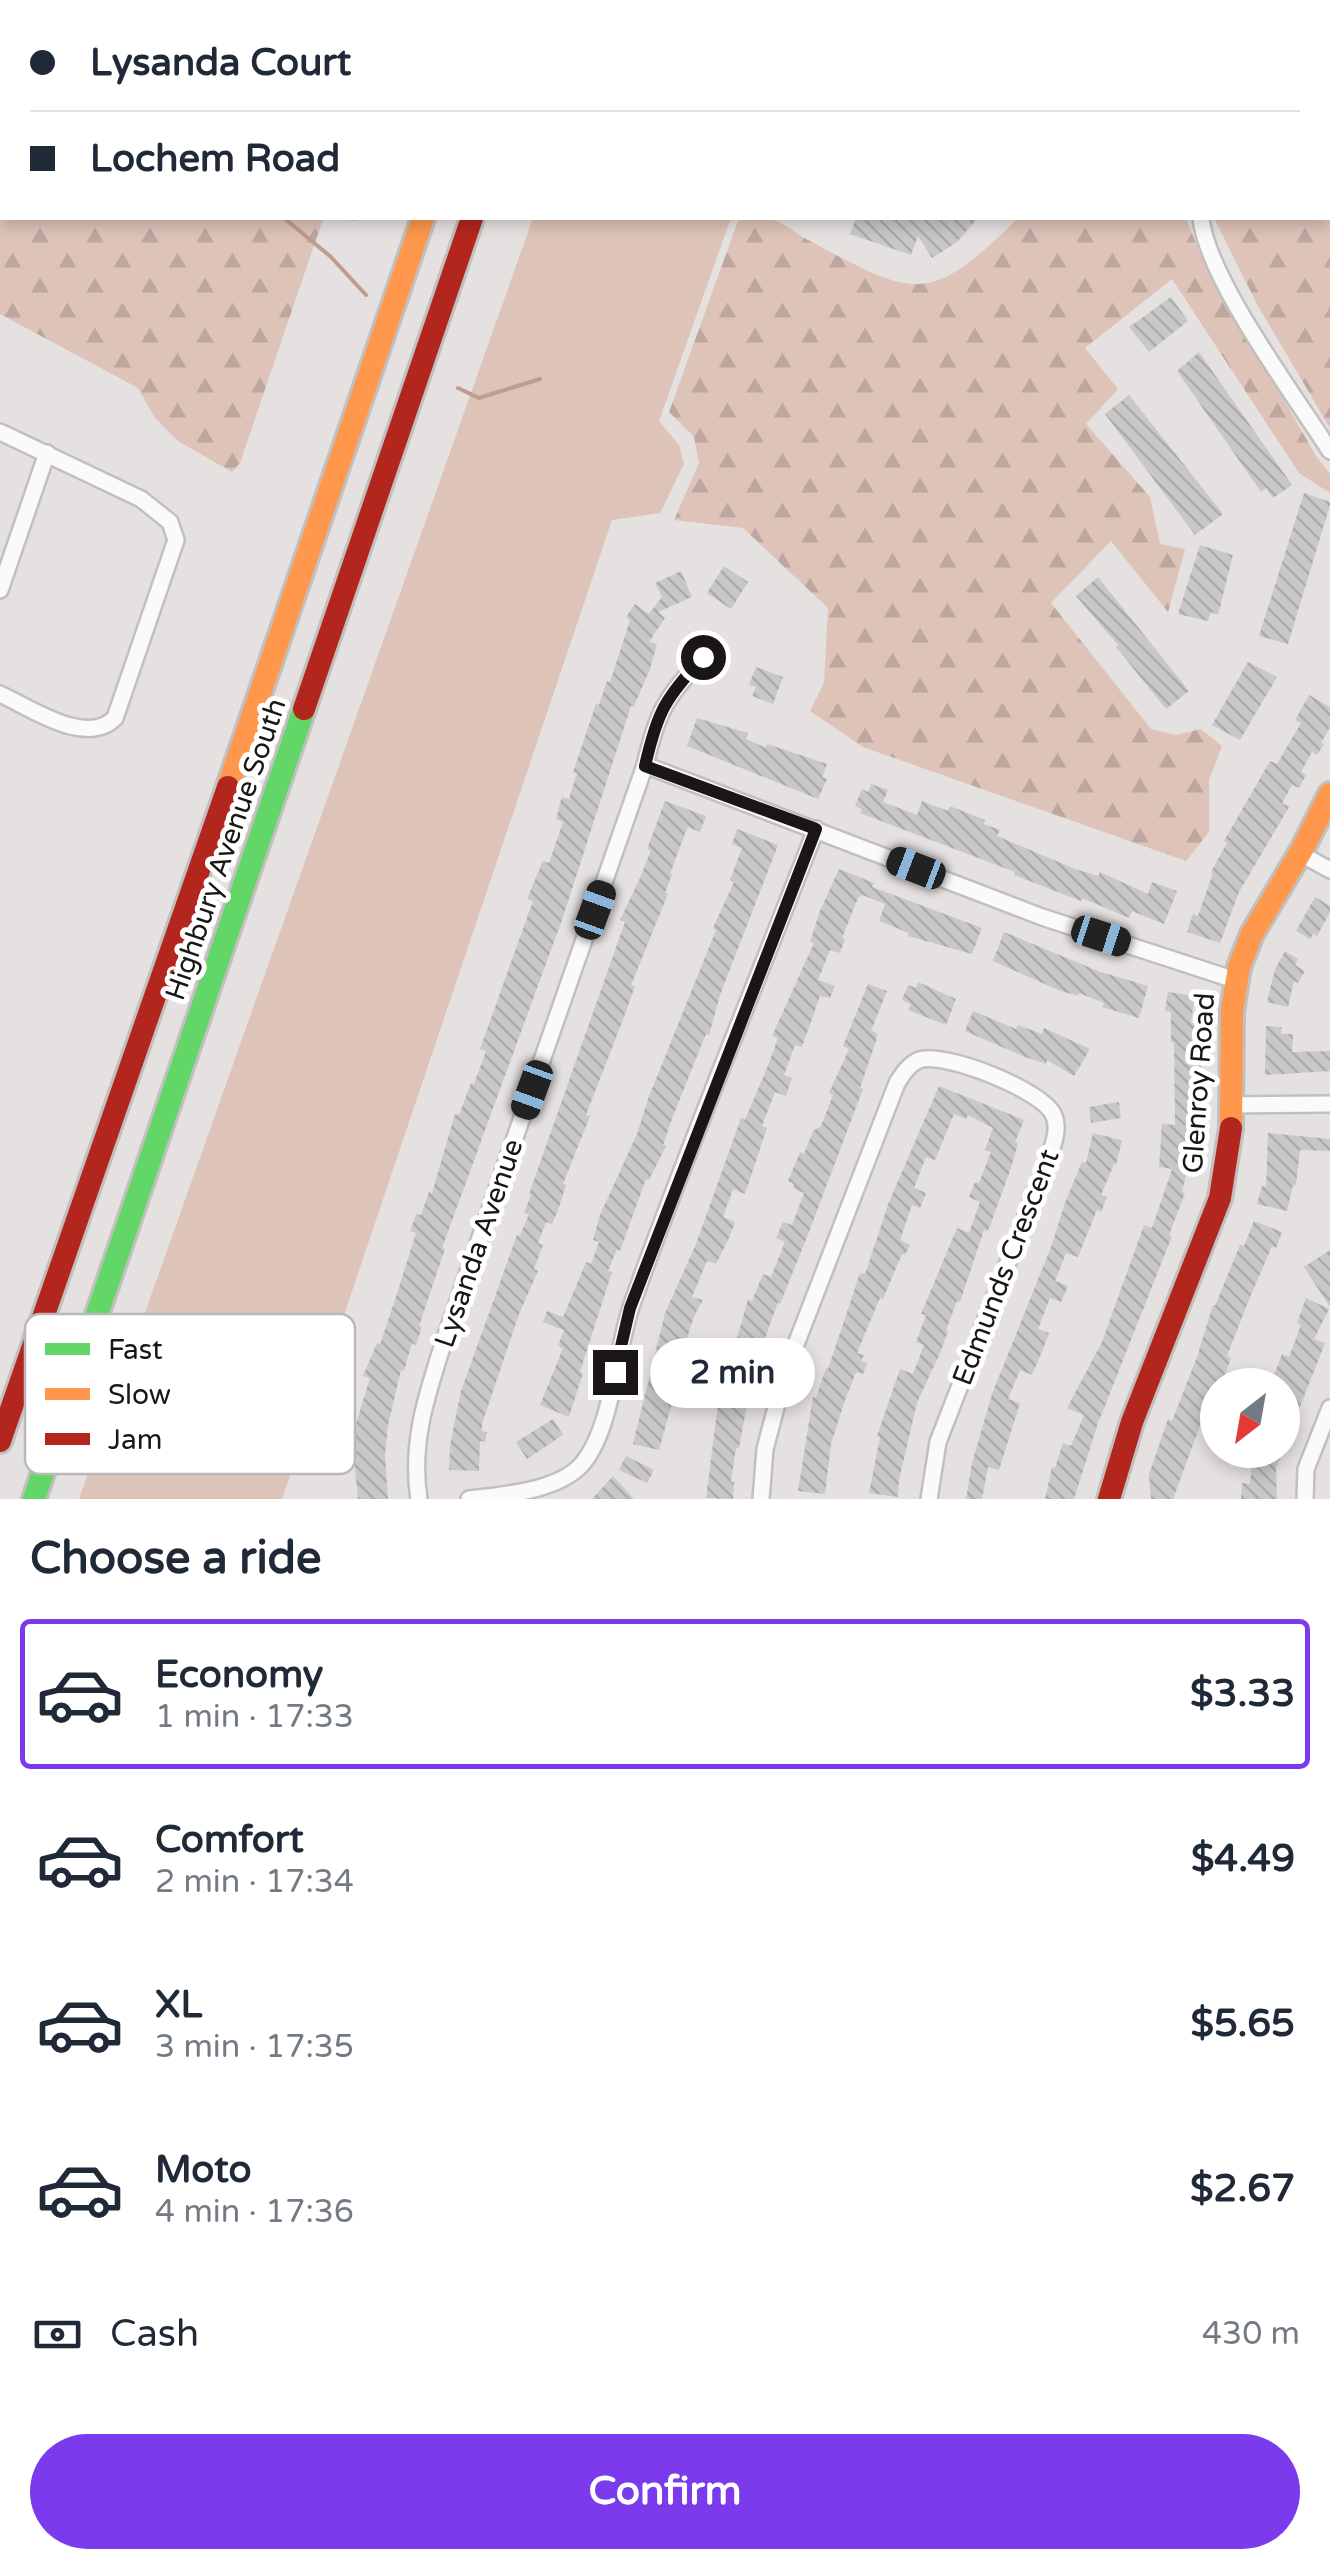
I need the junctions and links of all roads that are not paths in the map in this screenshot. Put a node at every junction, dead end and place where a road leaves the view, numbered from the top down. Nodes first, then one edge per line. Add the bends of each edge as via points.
1 (422, 220) edge
2 (471, 220) edge
3 (1201, 220) edge
4 (0, 432) edge
5 (1330, 451) edge
6 (47, 453) junction
7 (0, 590) edge
8 (703, 657) dead end
9 (0, 694) edge
10 (645, 766) junction
11 (1330, 794) edge
12 (816, 829) junction
13 (1301, 854) junction
14 (1330, 870) edge
15 (1235, 980) junction
16 (1330, 1104) edge
17 (1231, 1105) junction
18 (45, 1314) edge
19 (97, 1314) edge
20 (25, 1370) edge
21 (1330, 1408) edge
22 (0, 1442) edge
23 (43, 1474) edge
24 (34, 1499) edge
25 (419, 1499) edge
26 (469, 1499) edge
27 (761, 1499) edge
28 (929, 1499) edge
29 (1109, 1499) edge
30 (1305, 1499) edge

1 - 18 main road, Highbury Avenue South
2 - 19 main road, Highbury Avenue South
3 - 5 street via 1230,293
4 - 6 street
6 - 7 street
6 - 9 street via 141,500 170,522 176,540 115,718 106,727 81,730
8 - 10 street, Lysanda Avenue via 666,698
10 - 12 street
10 - 25 street, Lysanda Avenue via 421,1412 414,1471
11 - 13 main road, Glenroy Road
12 - 15 street via 1042,917
12 - 26 street via 630,1308 594,1443 582,1465 549,1484
13 - 14 street
13 - 15 main road, Glenroy Road via 1248,939
15 - 17 main road, Glenroy Road
16 - 17 street
17 - 29 main road, Glenroy Road via 1221,1194
20 - 22 main road, Highbury Avenue South
21 - 30 street via 1306,1469
23 - 24 main road, Highbury Avenue South
27 - 28 street, Edmunds Crescent via 765,1450 786,1370 897,1083 906,1068 936,1058 1028,1091 1056,1120 1047,1162 938,1442

